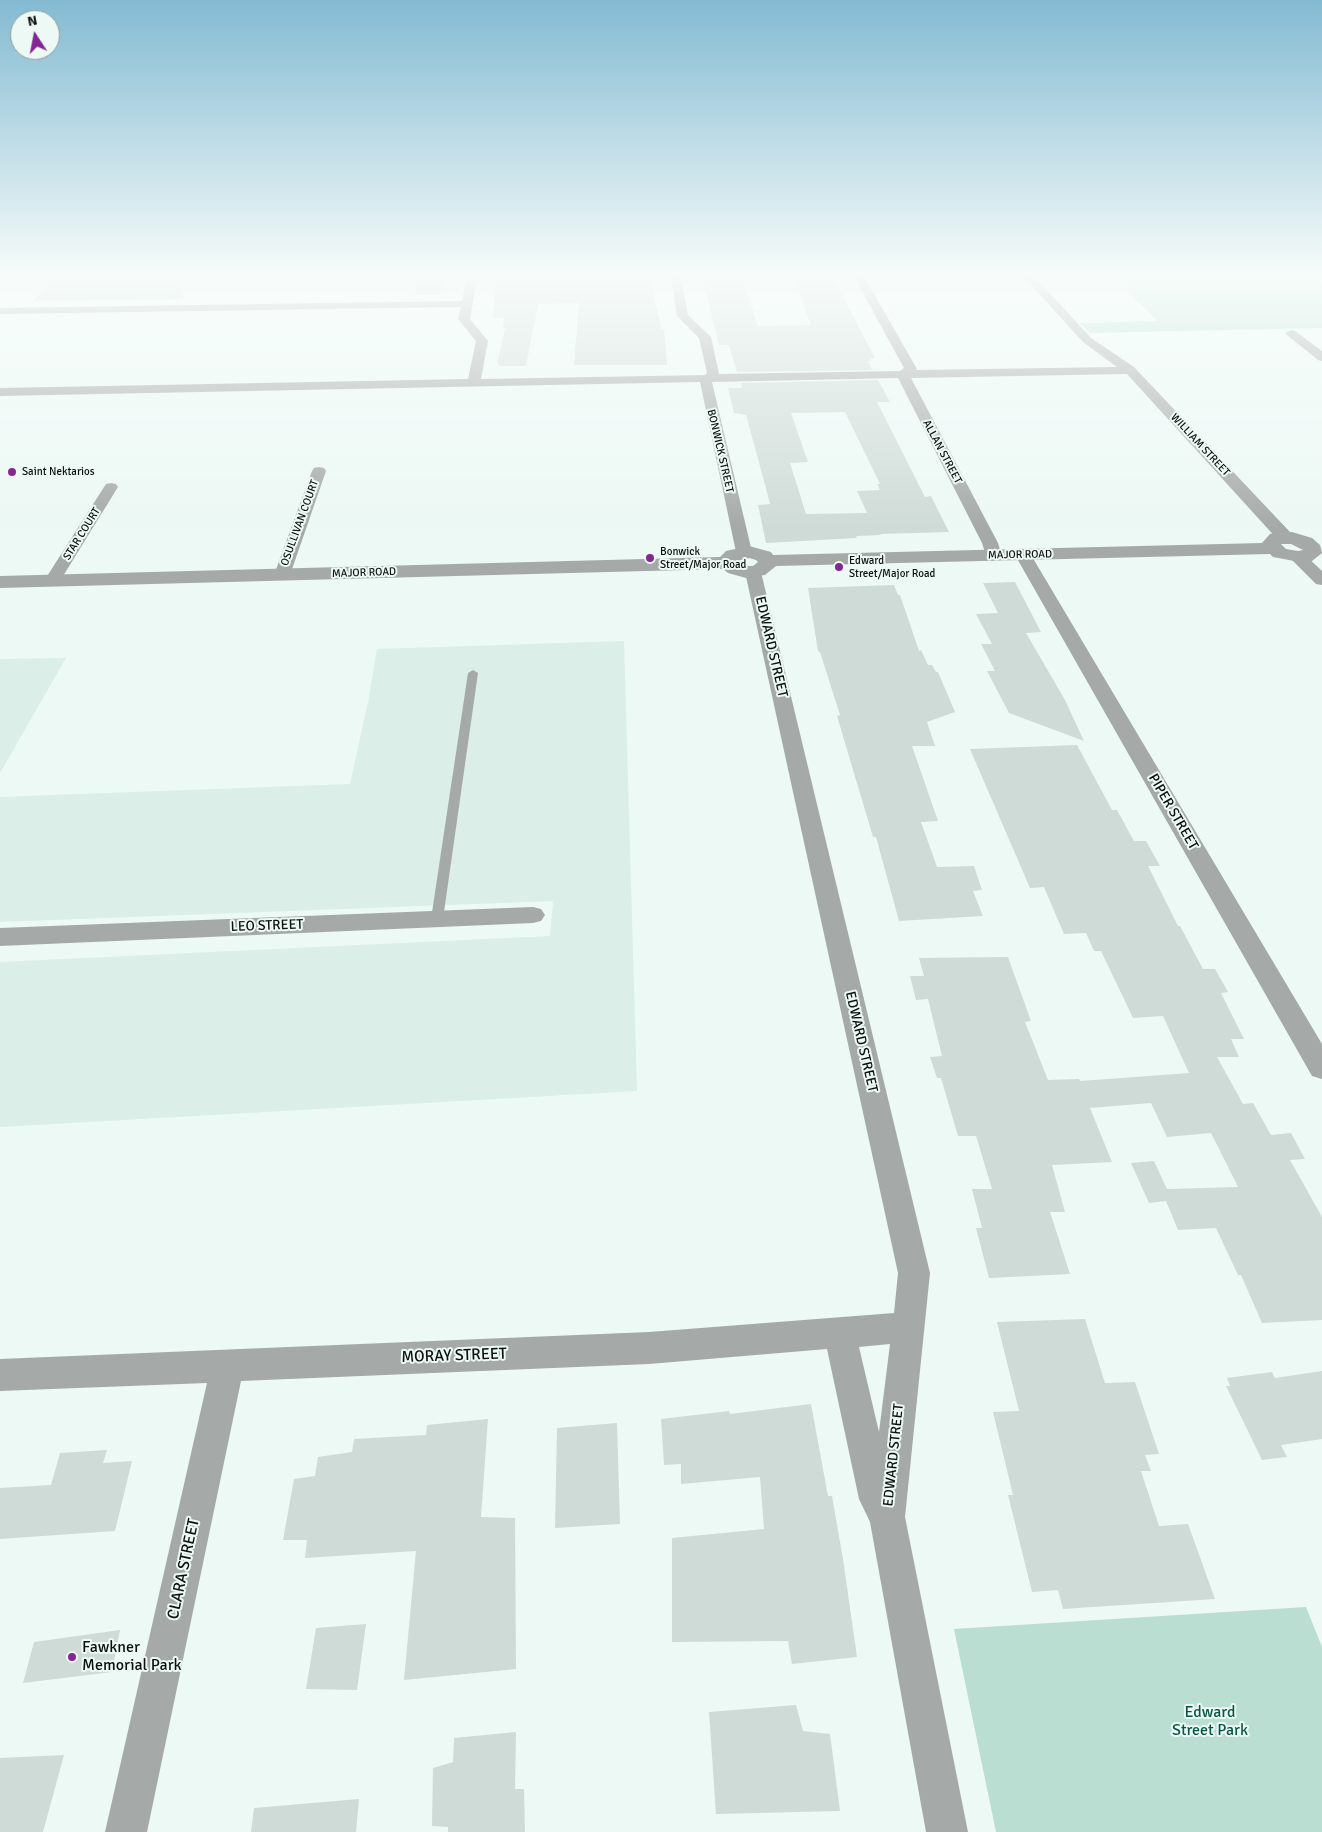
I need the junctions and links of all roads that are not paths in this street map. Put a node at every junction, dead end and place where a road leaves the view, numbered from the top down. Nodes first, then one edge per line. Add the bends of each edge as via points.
1 (479, 358) edge
2 (710, 358) edge
3 (905, 358) edge
4 (1114, 358) edge
5 (1130, 370) junction
6 (903, 374) junction
7 (708, 378) junction
8 (474, 382) junction
9 (0, 392) edge
10 (319, 471) dead end
11 (111, 487) dead end
12 (1279, 543) junction
13 (1310, 550) edge
14 (1023, 555) junction
15 (994, 556) junction
16 (748, 562) junction
17 (282, 575) junction
18 (1322, 580) edge
19 (52, 581) junction
20 (0, 582) edge
21 (473, 673) dead end
22 (533, 915) dead end
23 (437, 919) junction
24 (0, 937) edge
25 (1322, 1068) edge
26 (908, 1326) junction
27 (840, 1332) junction
28 (228, 1365) junction
29 (0, 1375) edge
30 (887, 1517) junction
31 (126, 1832) edge
32 (947, 1832) edge

1 - 8 street
2 - 7 street, BONWICK STREET via 713,374
3 - 6 street, ALLAN STREET via 911,369
4 - 5 street, WILLIAM STREET
5 - 6 street
5 - 12 street, WILLIAM STREET
6 - 7 street
6 - 15 street, ALLAN STREET
7 - 8 street
7 - 16 street, BONWICK STREET via 705,384
8 - 9 street
10 - 17 street, OSULLIVAN COURT
11 - 19 street, STAR COURT
12 - 13 street via 1280,553
12 - 14 street, MAJOR ROAD
13 - 18 street
14 - 15 street, MAJOR ROAD
14 - 25 street, PIPER STREET
15 - 16 street, MAJOR ROAD
16 - 17 street, MAJOR ROAD
16 - 26 street, EDWARD STREET via 914,1273
17 - 19 street, MAJOR ROAD
19 - 20 street, MAJOR ROAD
21 - 23 lane
22 - 23 street, LEO STREET
23 - 24 street, LEO STREET
26 - 27 street, MORAY STREET
26 - 30 street, EDWARD STREET
27 - 28 street, MORAY STREET via 649,1348
27 - 30 street, EDWARD STREET via 876,1499
28 - 29 street, MORAY STREET
28 - 31 street, CLARA STREET
30 - 32 street, EDWARD STREET

